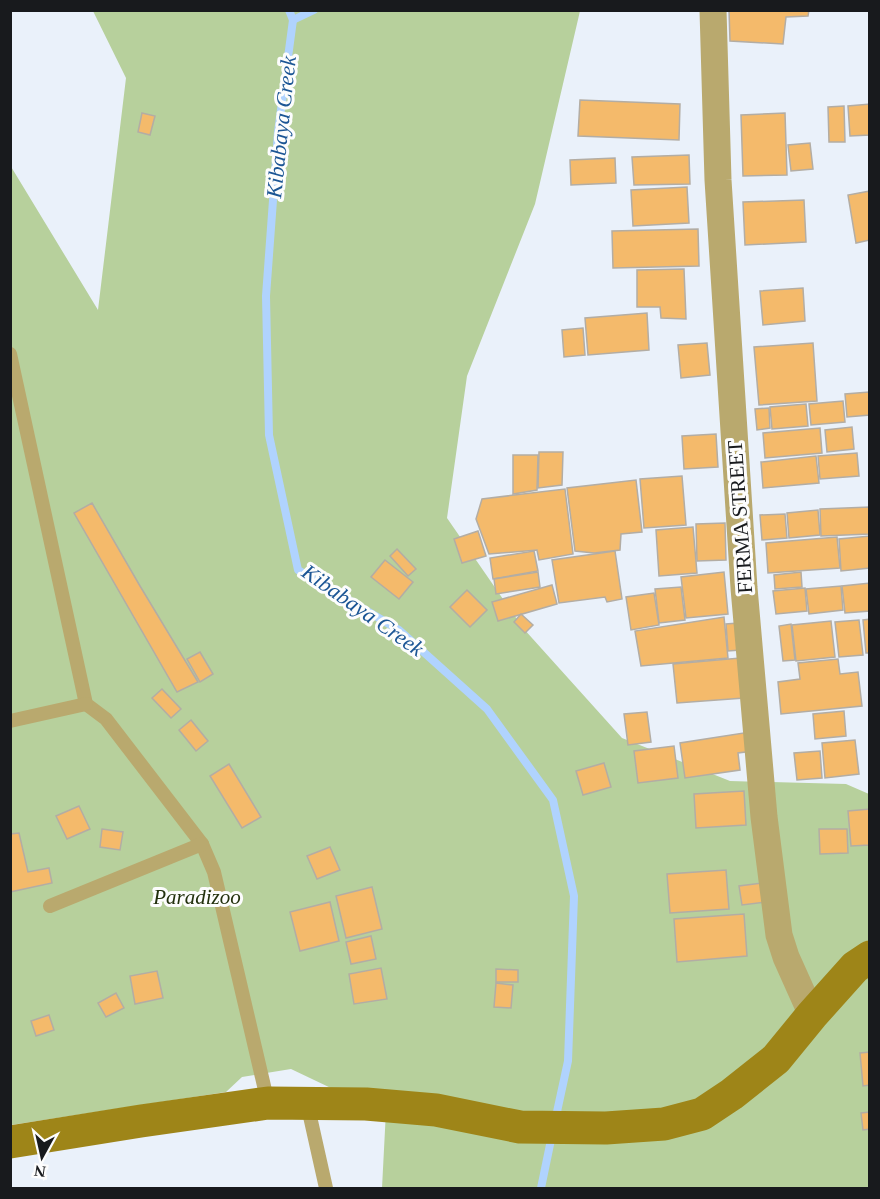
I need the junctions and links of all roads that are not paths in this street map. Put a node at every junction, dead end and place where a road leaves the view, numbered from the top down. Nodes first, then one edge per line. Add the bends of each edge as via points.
1 (713, 10) edge
2 (10, 354) edge
3 (87, 704) junction
4 (10, 721) edge
5 (202, 844) junction
6 (50, 906) dead end
7 (870, 957) edge
8 (812, 1015) junction
9 (268, 1103) junction
10 (307, 1103) junction
11 (10, 1142) edge
12 (326, 1188) edge

1 - 8 street, FERMA STREET via 718,180 744,588 764,817 779,935
2 - 3 lane
3 - 4 lane
3 - 5 lane via 106,719
5 - 6 lane
5 - 9 lane via 214,872
7 - 8 main road via 855,967
8 - 10 main road via 776,1059 732,1094 702,1114 664,1124 520,1127 436,1110
9 - 10 main road
9 - 11 main road
10 - 12 lane

